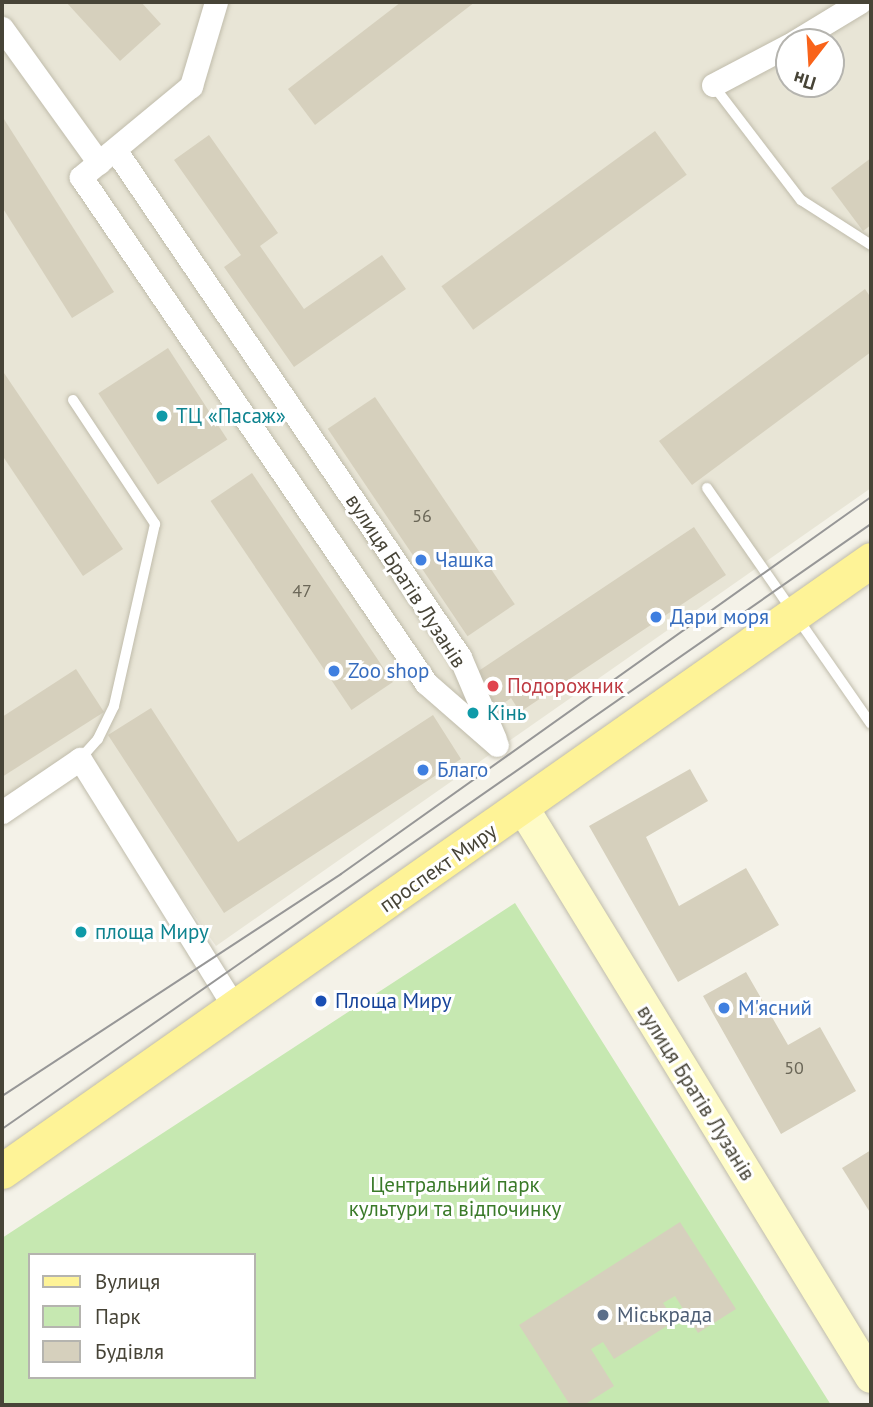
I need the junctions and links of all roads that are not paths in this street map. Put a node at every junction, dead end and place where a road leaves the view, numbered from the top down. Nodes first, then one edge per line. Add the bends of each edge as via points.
1 (216, 2) edge
2 (860, 2) edge
3 (826, 13) edge
4 (2, 28) edge
5 (809, 28) edge
6 (775, 52) edge
7 (713, 85) joint
8 (99, 164) junction
9 (871, 245) edge
10 (73, 400) dead end
11 (707, 488) dead end
12 (871, 560) edge
13 (793, 616) junction
14 (871, 724) edge
15 (80, 759) junction
16 (523, 808) junction
17 (2, 812) edge
18 (236, 1010) junction
19 (2, 1171) edge
20 (871, 1377) edge

1 - 8 street via 191,86
2 - 3 street
3 - 5 street
4 - 8 street, вулиця Братів Лузанів
6 - 7 street
7 - 9 lane via 801,200
8 - 8 street, вулиця Братів Лузанів via 460,657 498,746 426,682
10 - 15 lane via 155,524 114,706 98,739
11 - 13 lane
12 - 13 main road, проспект Миру
13 - 14 lane
13 - 16 main road, проспект Миру
15 - 17 street
15 - 18 street
16 - 18 main road, проспект Миру
16 - 20 main road, вулиця Братів Лузанів
18 - 19 main road, проспект Миру

